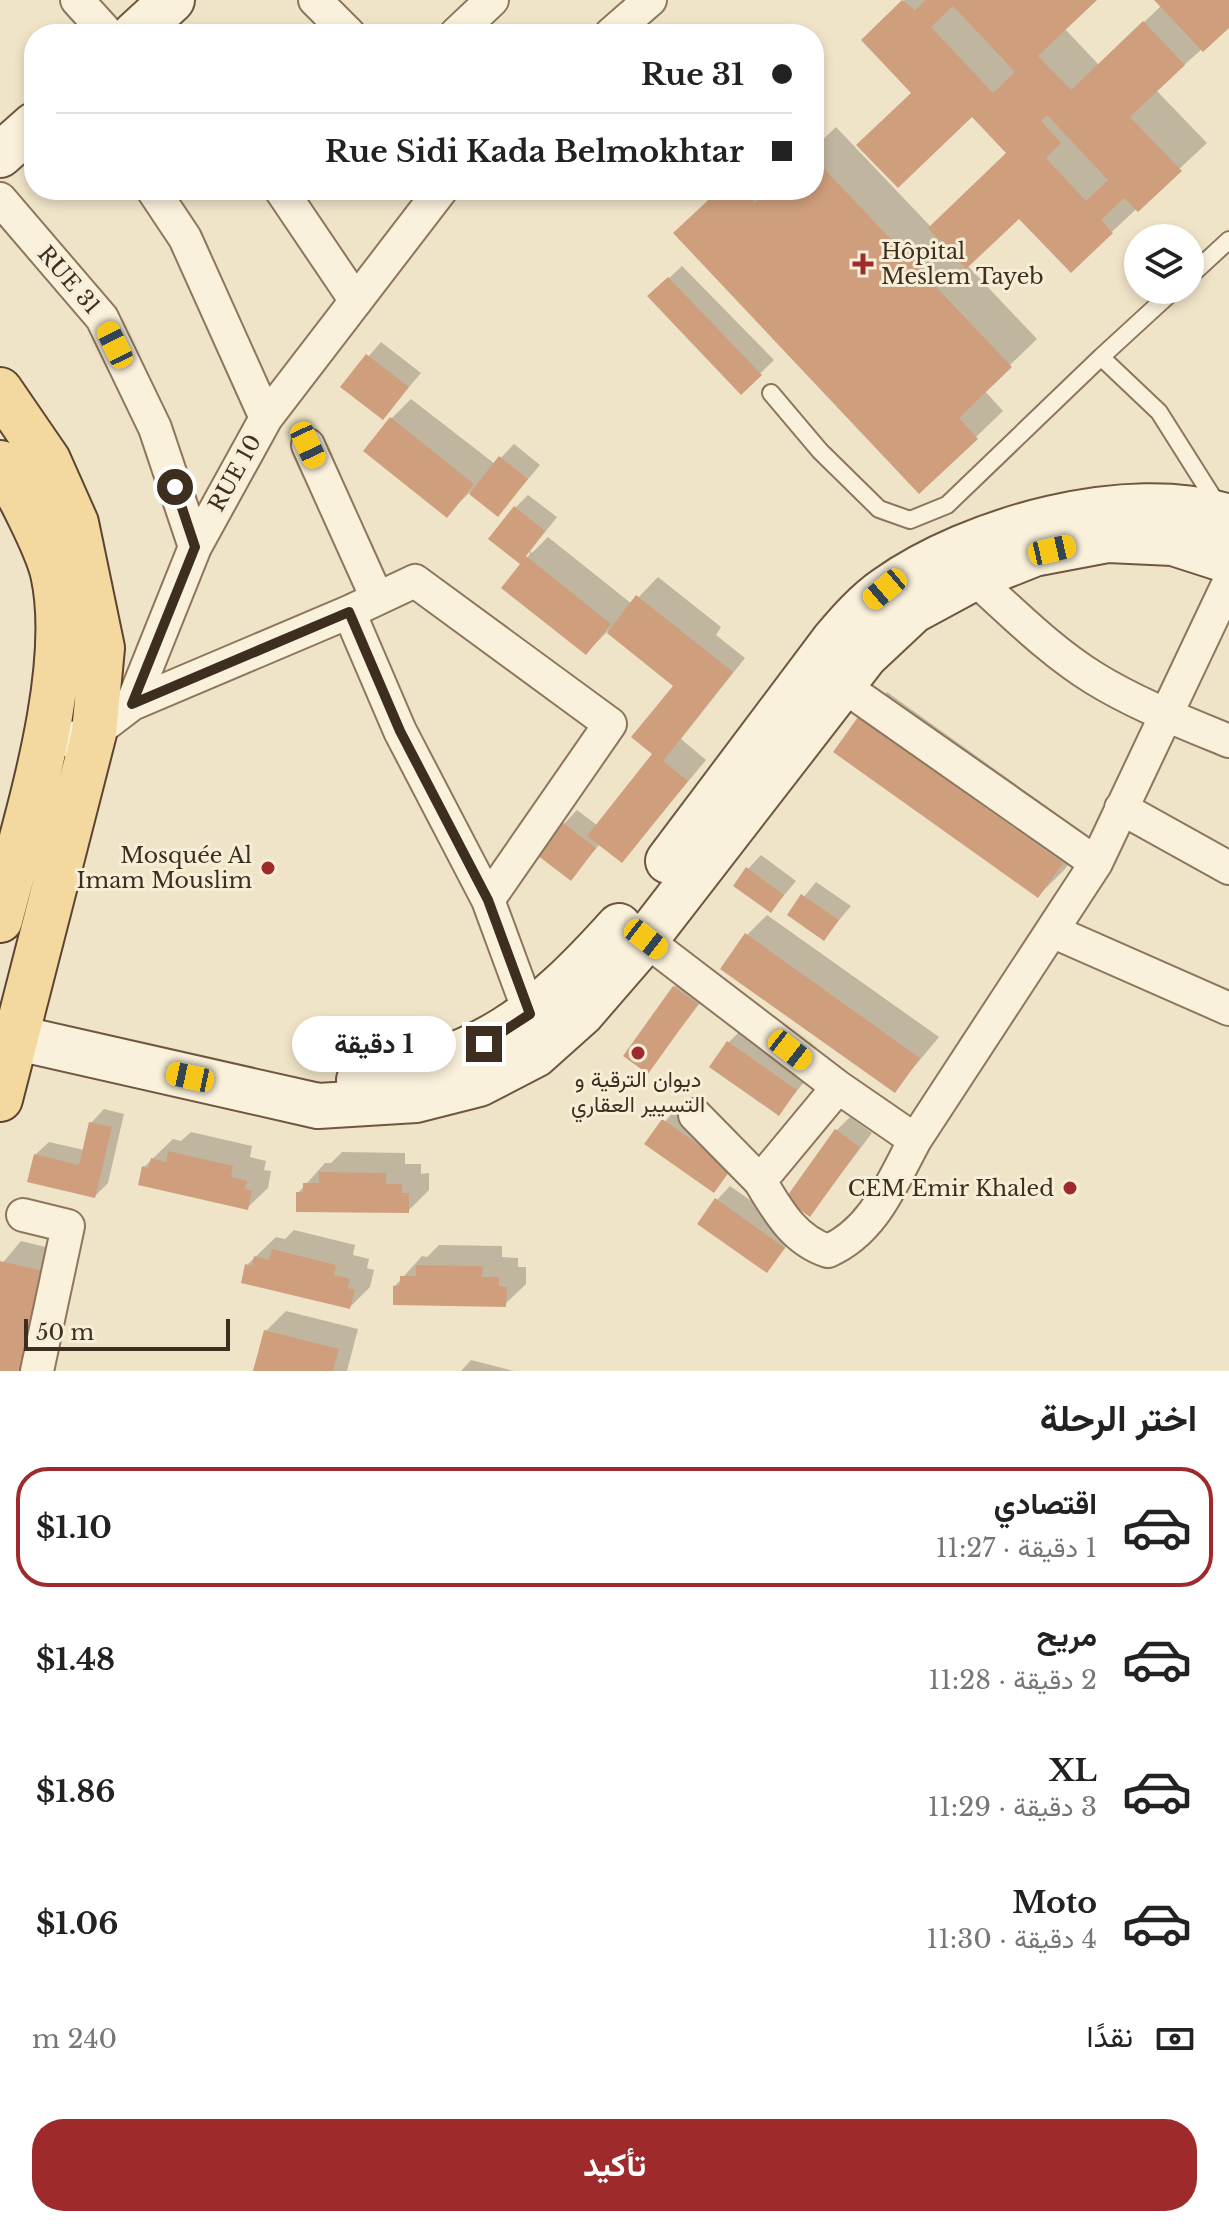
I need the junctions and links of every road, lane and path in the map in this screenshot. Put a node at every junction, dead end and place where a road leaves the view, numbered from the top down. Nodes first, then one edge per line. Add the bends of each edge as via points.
1 (77, 0) edge
2 (315, 0) edge
3 (492, 0) edge
4 (650, 0) edge
5 (99, 24) edge
6 (339, 24) edge
7 (467, 24) edge
8 (622, 24) edge
9 (24, 134) edge
10 (0, 155) edge
11 (0, 199) edge
12 (160, 200) edge
13 (288, 200) edge
14 (433, 200) edge
15 (1229, 240) edge
16 (1204, 263) edge
17 (356, 301) junction
18 (1159, 304) edge
19 (1101, 357) junction
20 (0, 390) edge
21 (771, 393) dead end
22 (266, 418) junction
23 (308, 445) dead end
24 (0, 463) edge
25 (1226, 516) edge
26 (195, 547) junction
27 (1229, 561) edge
28 (974, 578) junction
29 (1229, 582) edge
30 (363, 605) junction
31 (842, 685) junction
32 (132, 704) junction
33 (1167, 715) junction
34 (94, 733) junction
35 (1229, 741) edge
36 (46, 744) junction
37 (1121, 808) junction
38 (1096, 863) junction
39 (1229, 868) edge
40 (488, 900) junction
41 (0, 920) edge
42 (634, 930) junction
43 (1052, 931) junction
44 (1229, 1009) edge
45 (530, 1014) junction
46 (8, 1036) edge
47 (413, 1085) junction
48 (838, 1087) junction
49 (0, 1099) edge
50 (695, 1115) dead end
51 (915, 1140) junction
52 (760, 1181) junction
53 (23, 1215) dead end
54 (37, 1371) edge

1 - 5 street
2 - 6 street
3 - 7 street
4 - 8 street
9 - 10 main road
11 - 26 street, RUE 31 via 102,318 155,428
12 - 22 street via 185,238
13 - 17 street
14 - 17 street, RUE 10
15 - 16 lane
17 - 22 street, RUE 10
18 - 19 lane
19 - 21 lane via 947,505 910,520 879,509
19 - 25 lane via 1159,412
20 - 34 main road via 48,460 76,523 102,648
22 - 26 street, RUE 10
23 - 30 street
24 - 36 main road via 52,570 59,618
25 - 42 main road via 1149,506 1065,515 958,551 885,589 834,640
26 - 32 street, RUE 10
27 - 28 main road via 1173,543 1108,540 1034,554
28 - 31 main road via 890,629
28 - 33 street via 1081,669
29 - 33 street
30 - 32 street
30 - 40 street via 400,731
30 - 40 street via 415,581 610,724
31 - 38 street
31 - 42 main road
32 - 34 street
33 - 35 street
33 - 37 street
34 - 36 street
34 - 46 main road
36 - 41 main road
37 - 38 street
37 - 39 street
38 - 43 street
40 - 45 street
42 - 45 main road via 582,966
42 - 47 main road via 582,1013 535,1055 479,1084
42 - 48 street
43 - 44 street
43 - 51 street
45 - 47 main road
46 - 47 main road via 318,1106
46 - 49 main road
48 - 51 street
48 - 52 street
50 - 52 street
51 - 52 street via 874,1215 849,1242 828,1251 810,1245 783,1220
53 - 54 street via 68,1226

